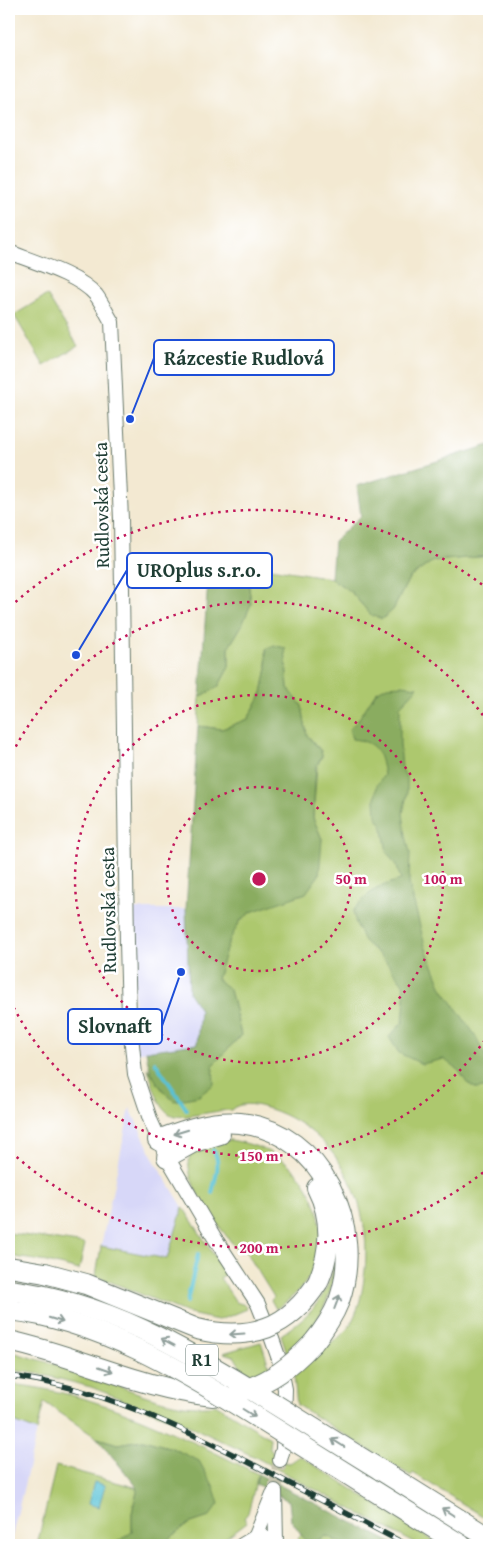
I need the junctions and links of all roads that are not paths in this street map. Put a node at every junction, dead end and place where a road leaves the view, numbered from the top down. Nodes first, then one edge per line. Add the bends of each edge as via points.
1 (9, 252) edge
2 (162, 1149) junction
3 (9, 1267) edge
4 (9, 1290) edge
5 (9, 1310) edge
6 (9, 1341) edge
7 (280, 1460) tunnel mouth
8 (255, 1538) junction
9 (489, 1538) edge
10 (278, 1544) edge
11 (242, 1545) edge
12 (461, 1545) edge

1 - 2 street, Rudlovská cesta via 74,278 96,295 112,322 120,510 129,1016 135,1074
2 -> 3 highway, bridge via 215,1134 237,1133 275,1145 292,1156 314,1182 324,1201 329,1223 329,1246 318,1282 302,1304 285,1318 248,1333 232,1335 197,1329 86,1284
6 -> 2 highway, bridge via 173,1390 212,1396 260,1385 280,1374 322,1332 338,1301 346,1265 345,1228 340,1209 322,1173 308,1156 277,1133 239,1123 205,1125 177,1133
2 - 7 street, Rudlovská cesta via 258,1304 272,1338 285,1389
9 -> 4 highway, R1, bridge via 167,1341 90,1308 53,1297
5 -> 12 highway, R1, bridge via 82,1328 156,1358 208,1386
8 - 10 street via 266,1538
8 - 10 street via 275,1491
8 - 11 street

